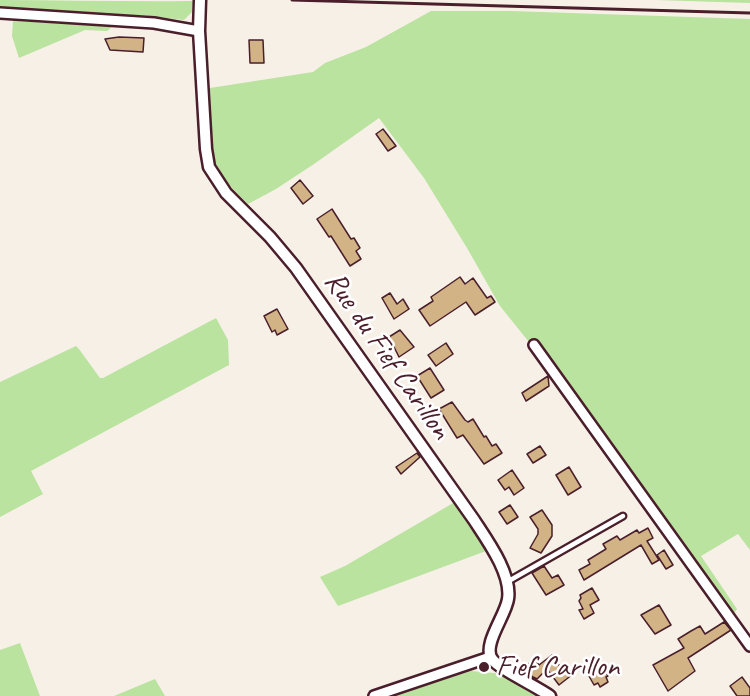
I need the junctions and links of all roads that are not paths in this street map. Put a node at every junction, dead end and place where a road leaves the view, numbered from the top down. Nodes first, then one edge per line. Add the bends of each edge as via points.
1 (200, 0) edge
2 (0, 13) edge
3 (199, 26) junction
4 (534, 345) dead end
5 (623, 516) dead end
6 (507, 582) junction
7 (750, 646) edge
8 (490, 657) junction
9 (374, 696) edge
10 (550, 696) edge

1 - 3 street, Rue du Fief Carillon
2 - 3 street
3 - 6 street, Rue du Fief Carillon via 206,149 213,176 302,276 474,520
4 - 7 street
5 - 6 lane
6 - 8 street, Rue du Fief Carillon via 508,598 489,646
8 - 9 street
8 - 10 street

